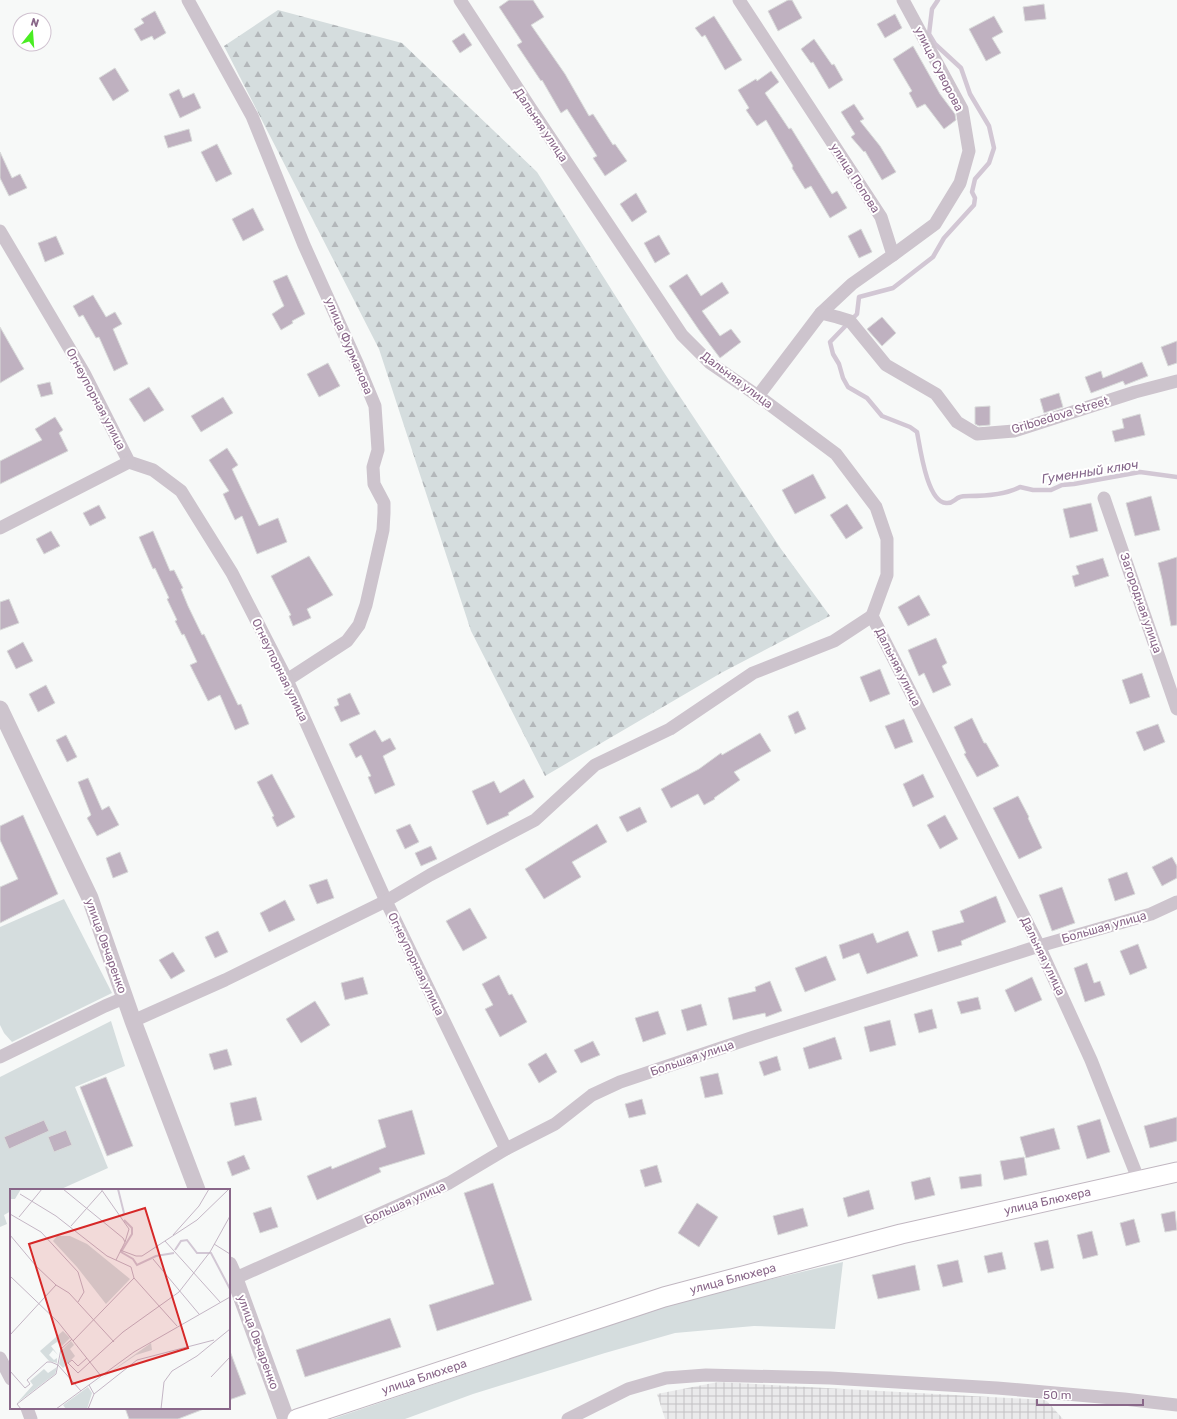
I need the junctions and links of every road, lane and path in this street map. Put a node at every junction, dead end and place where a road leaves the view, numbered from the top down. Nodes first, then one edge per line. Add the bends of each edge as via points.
1 (188, 0) edge
2 (460, 0) edge
3 (739, 0) edge
4 (903, 0) edge
5 (0, 231) edge
6 (893, 255) junction
7 (821, 313) junction
8 (1177, 381) edge
9 (758, 396) junction
10 (129, 462) junction
11 (1104, 498) dead end
12 (0, 528) edge
13 (872, 616) junction
14 (286, 680) junction
15 (0, 709) edge
16 (1177, 709) edge
17 (386, 901) junction
18 (1177, 902) edge
19 (1039, 946) junction
20 (124, 998) junction
21 (133, 1021) junction
22 (0, 1058) edge
23 (506, 1149) junction
24 (1177, 1172) edge
25 (1139, 1181) junction
26 (197, 1189) edge
27 (231, 1275) edge
28 (0, 1358) edge
29 (10, 1377) edge
30 (1177, 1405) edge
31 (27, 1409) edge
32 (31, 1419) edge
33 (286, 1419) edge
34 (297, 1419) edge
35 (568, 1419) edge

1 - 14 street, улица Фурманова via 252,116 304,245 374,406 378,450 373,467 374,484 384,502 384,513 383,530 366,605 359,625 346,641
2 - 9 street, Дальняя улица via 682,336 710,363
3 - 6 street, улица Попова via 881,217
4 - 6 street, улица Суворова via 962,109 969,151 960,183 935,224
5 - 10 street, Огнеупорная улица via 84,373
6 - 7 street via 852,284
7 - 8 street, Griboedova Street via 850,321 886,365 936,394 956,422 977,434 1014,431
7 - 9 street
9 - 13 street, Дальняя улица via 836,454 876,507 887,540 887,575
10 - 12 street
10 - 14 street, Огнеупорная улица via 153,470 181,491 232,573
11 - 16 street, Загородная улица
13 - 17 street via 834,641 753,673 670,729 596,765 535,820
13 - 19 street, Дальняя улица
14 - 17 street, Огнеупорная улица
15 - 20 street, улица Овчаренко via 90,898
17 - 21 street via 225,980
17 - 23 street, Огнеупорная улица
18 - 19 street, Большая улица via 1151,914
19 - 23 street, Большая улица via 620,1082 592,1095 555,1124
19 - 25 street, Дальняя улица via 1091,1060
20 - 21 street, улица Овчаренко
20 - 22 street
21 - 26 street, улица Овчаренко
23 - 27 street, Большая улица via 449,1183
24 - 25 main road, улица Блюхера
25 - 34 main road, улица Блюхера via 901,1234 664,1297
27 - 33 street, улица Овчаренко
28 - 29 street
30 - 35 street via 997,1388 830,1378 706,1375 666,1378 628,1389
31 - 32 street

